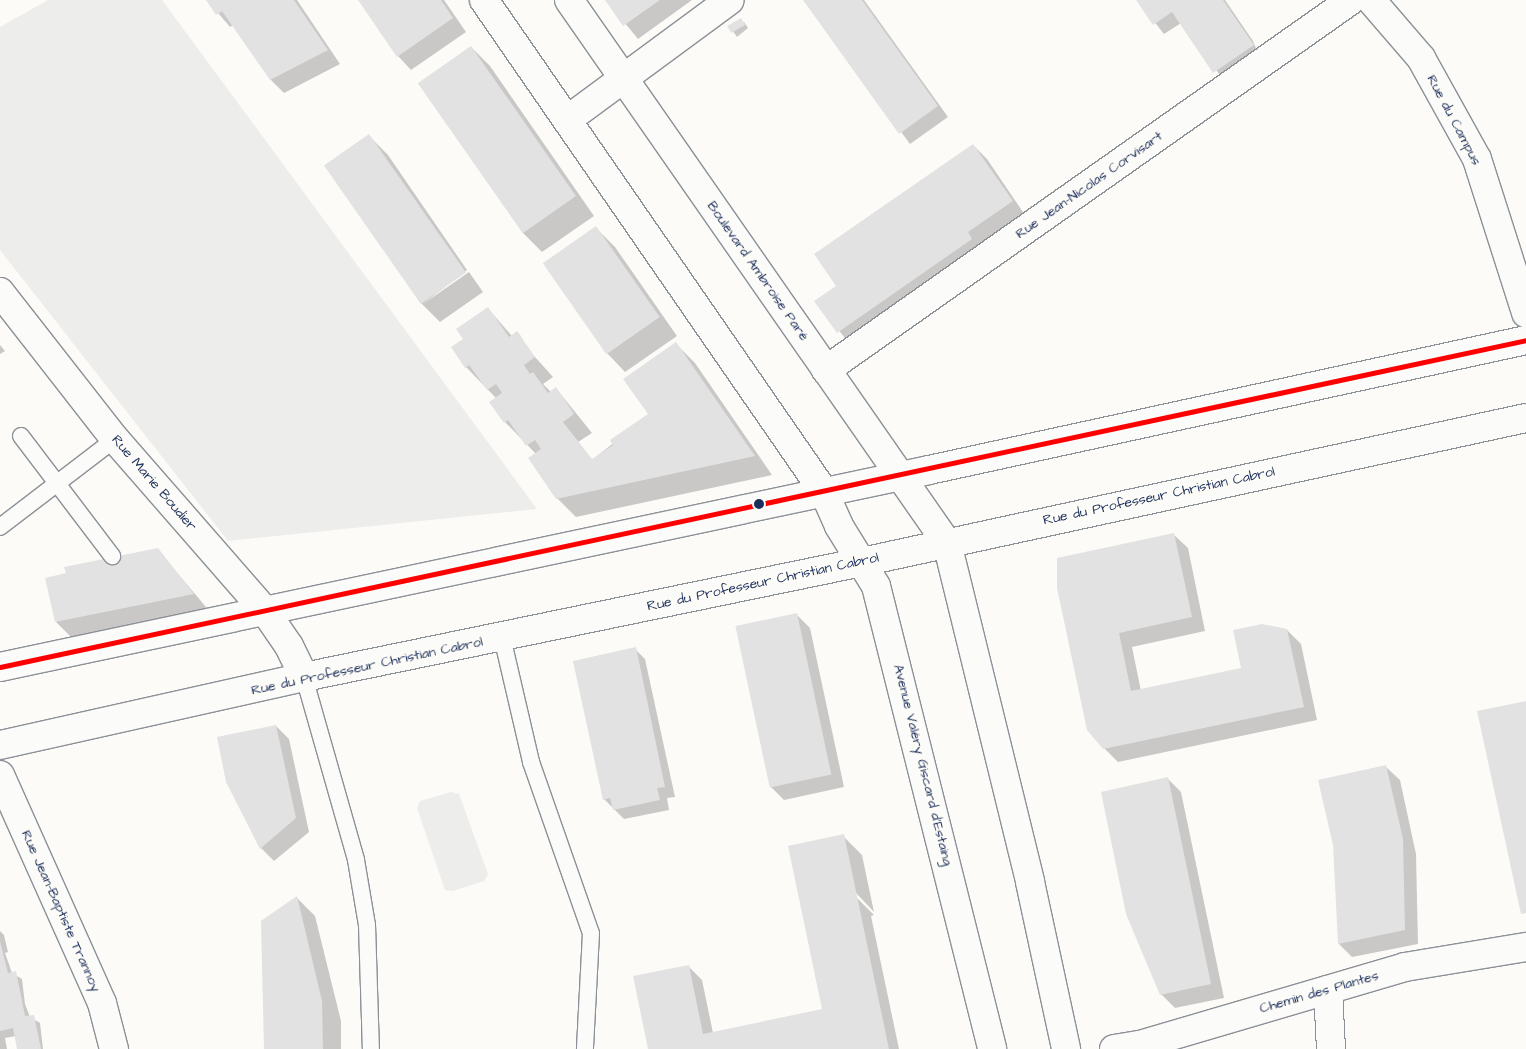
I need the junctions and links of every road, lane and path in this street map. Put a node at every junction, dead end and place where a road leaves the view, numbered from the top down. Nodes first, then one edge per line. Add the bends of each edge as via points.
1 (484, 0) edge
2 (569, 0) edge
3 (730, 0) edge
4 (1351, 0) edge
5 (1372, 0) edge
6 (623, 78) junction
7 (566, 120) junction
8 (0, 292) edge
9 (1526, 313) edge
10 (1526, 340) edge
11 (826, 370) junction
12 (1526, 418) edge
13 (20, 436) dead end
14 (115, 440) junction
15 (900, 476) junction
16 (56, 485) junction
17 (824, 492) junction
18 (0, 527) edge
19 (947, 543) junction
20 (112, 556) dead end
21 (862, 562) junction
22 (265, 611) junction
23 (502, 637) junction
24 (0, 667) edge
25 (304, 677) junction
26 (0, 745) edge
27 (0, 775) edge
28 (1526, 947) edge
29 (1328, 990) junction
30 (114, 1049) edge
31 (371, 1049) edge
32 (585, 1049) edge
33 (992, 1049) edge
34 (1066, 1049) edge
35 (1114, 1049) edge
36 (1331, 1049) edge

1 - 7 street
2 - 6 street, Boulevard Ambroise Paré
3 - 6 street
4 - 11 street, Rue Jean-Nicolas Corvisart
5 - 9 street, Rue du Campus via 1421,58 1477,159
6 - 7 street
6 - 11 street, Boulevard Ambroise Paré
7 - 17 street
8 - 14 street, Rue Marie Boudier
10 - 15 street
11 - 15 street, Boulevard Ambroise Paré
12 - 19 street, Rue du Professeur Christian Cabrol
13 - 16 lane
14 - 16 lane
14 - 22 street, Rue Marie Boudier
15 - 17 street
15 - 19 street, Boulevard Ambroise Paré
16 - 18 lane
16 - 20 lane
17 - 21 street, Avenue Valéry Giscard d'Estaing
17 - 22 street
19 - 21 street, Rue du Professeur Christian Cabrol
19 - 34 street via 1030,882
21 - 23 street, Rue du Professeur Christian Cabrol
21 - 33 street, Avenue Valéry Giscard d'Estaing via 876,586 899,670
22 - 24 street
22 - 25 street, Rue Marie Boudier
23 - 25 street, Rue du Professeur Christian Cabrol
23 - 32 lane via 531,762 591,933
25 - 26 street, Rue du Professeur Christian Cabrol
25 - 31 lane via 356,860 367,925
27 - 30 street, Rue Jean-Baptiste Trannoy via 102,1003
28 - 29 street, Chemin des Plantes via 1405,967
29 - 35 street, Chemin des Plantes via 1140,1045
29 - 36 street

